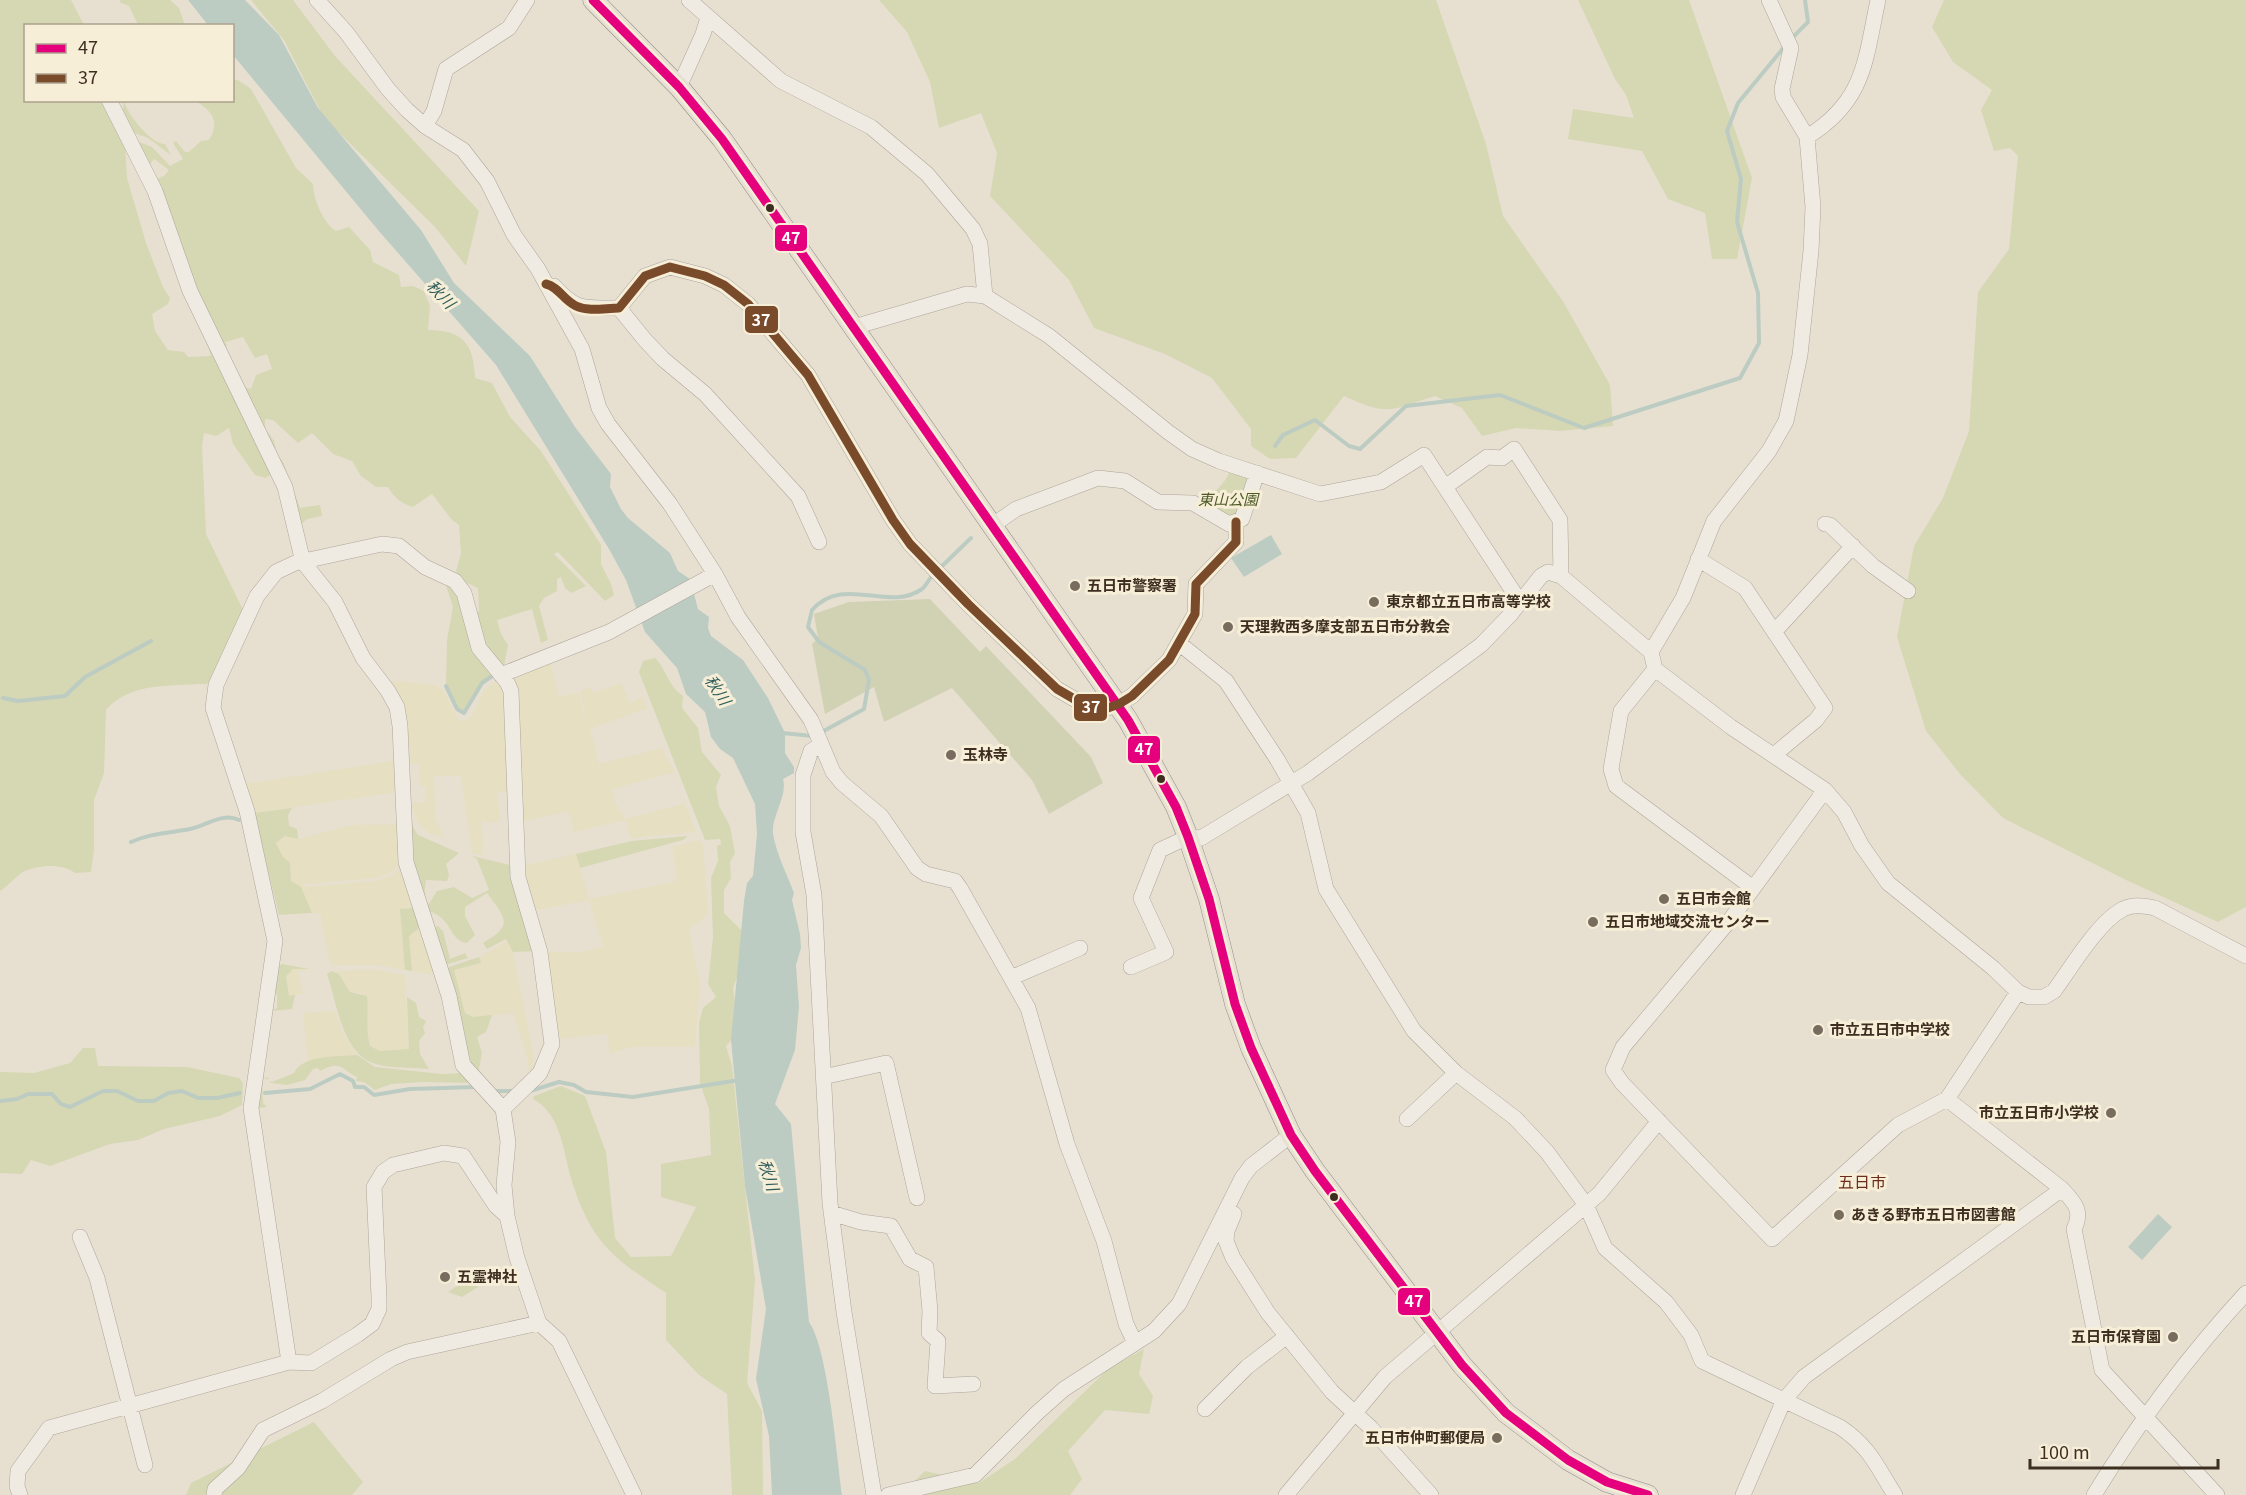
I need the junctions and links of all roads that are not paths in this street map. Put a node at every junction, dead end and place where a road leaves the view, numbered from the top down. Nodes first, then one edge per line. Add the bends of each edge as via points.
1 (316, 0) edge
2 (527, 0) edge
3 (593, 0) edge
4 (689, 0) edge
5 (1769, 0) edge
6 (1878, 0) edge
7 (708, 18) junction
8 (679, 87) junction
9 (110, 102) edge
10 (425, 126) junction
11 (1807, 136) junction
12 (546, 284) junction
13 (985, 296) junction
14 (619, 308) junction
15 (854, 327) junction
16 (1257, 473) junction
17 (1444, 487) junction
18 (1236, 522) junction
19 (1825, 524) dead end
20 (993, 525) junction
21 (819, 543) dead end
22 (1853, 546) junction
23 (1698, 559) junction
24 (303, 562) junction
25 (711, 576) junction
26 (1561, 576) junction
27 (1908, 591) dead end
28 (1520, 602) junction
29 (1775, 631) junction
30 (1180, 644) junction
31 (1651, 652) junction
32 (1655, 669) junction
33 (501, 675) junction
34 (1119, 704) junction
35 (819, 739) junction
36 (1775, 754) junction
37 (1290, 783) junction
38 (1825, 790) junction
39 (1188, 837) junction
40 (1753, 888) junction
41 (1080, 948) dead end
42 (2246, 957) edge
43 (1131, 967) dead end
44 (1013, 977) junction
45 (2018, 992) junction
46 (1456, 1073) junction
47 (823, 1077) junction
48 (1947, 1099) junction
49 (503, 1109) junction
50 (1407, 1119) dead end
51 (1659, 1121) junction
52 (1291, 1135) junction
53 (1237, 1188) junction
54 (2062, 1189) junction
55 (917, 1198) dead end
56 (1586, 1205) junction
57 (831, 1213) junction
58 (507, 1216) junction
59 (80, 1237) dead end
60 (2246, 1293) edge
61 (539, 1323) junction
62 (1437, 1331) junction
63 (1287, 1336) junction
64 (1135, 1343) junction
65 (289, 1362) junction
66 (973, 1384) dead end
67 (1784, 1400) junction
68 (130, 1405) junction
69 (1205, 1408) dead end
70 (1354, 1414) junction
71 (2145, 1418) junction
72 (145, 1466) dead end
73 (1605, 1488) edge
74 (20, 1495) edge
75 (214, 1495) edge
76 (634, 1495) edge
77 (874, 1495) edge
78 (888, 1495) edge
79 (1286, 1495) edge
80 (1431, 1495) edge
81 (1648, 1495) edge
82 (1743, 1495) edge
83 (1895, 1495) edge
84 (2094, 1495) edge
85 (2217, 1495) edge

1 - 10 street via 346,32 388,89
2 - 10 street via 509,28 446,69 434,111
3 - 8 main road
4 - 7 street
5 - 11 street via 1791,48 1783,97
6 - 11 street via 1851,98
7 - 8 street
7 - 13 street via 781,81 870,127 927,174 973,229 980,244
8 - 15 main road via 722,139
9 - 24 street via 155,191 190,291 285,488
10 - 12 street via 463,150 487,182 514,235
11 - 23 street via 1813,207 1811,251 1793,397 1779,436 1721,509
12 - 14 street via 554,285 567,300 586,309
12 - 25 street via 582,349 599,408 608,424 670,504
13 - 15 street via 967,294
13 - 16 street via 1049,336 1192,449
14 - 21 street via 663,359 705,393 798,496
14 - 34 street via 645,276 669,267 715,281 748,304 808,375 893,520 928,566 1057,689 1096,709
15 - 20 main road
16 - 17 street via 1320,494 1334,494 1381,482 1424,455
16 - 18 street via 1247,509
17 - 26 street via 1487,457 1502,458 1514,449 1560,520
17 - 28 street
18 - 20 street via 1222,521 1193,503 1158,502 1125,481 1098,478 1016,509
18 - 30 street via 1236,542 1196,584 1195,614
19 - 22 street
20 - 34 main road
22 - 27 street
22 - 29 street
23 - 29 street via 1745,588
23 - 31 street via 1683,598
24 - 33 street via 382,544 404,549 461,588 476,643
24 - 49 street via 335,602 348,632 399,714 406,862 449,996 463,1065
24 - 65 street via 276,572 265,583 220,675 213,698 247,811 275,941 251,1108
25 - 33 street via 587,642
25 - 35 street
26 - 28 street via 1548,572 1541,576
26 - 31 street
28 - 37 street via 1480,645
29 - 36 street via 1825,708
30 - 34 street via 1132,696
30 - 37 street via 1226,681
31 - 32 street
32 - 36 street via 1731,727
32 - 40 street via 1621,711 1611,769 1616,786
33 - 49 street via 511,691 518,877 540,952 552,1044 540,1073
34 - 39 main road via 1176,807
35 - 44 street via 832,772 881,816 917,868 955,881
35 - 47 street via 806,761 802,801 814,895
36 - 38 street
37 - 39 street via 1202,838
37 - 46 street via 1308,813 1326,889 1414,1031
38 - 40 street
38 - 45 street via 1844,812 1888,883
39 - 43 street via 1160,850 1141,898 1166,952
39 - 52 main road via 1209,899 1235,1004
40 - 51 street via 1623,1047 1613,1070
41 - 44 street
42 - 45 street via 2155,908 2138,905 2123,909 2108,921 2054,991 2044,997
44 - 64 street via 1028,1008 1067,1144 1104,1241 1126,1324
45 - 48 street
46 - 50 street
46 - 56 street via 1515,1118 1547,1152
47 - 55 street via 886,1063
47 - 57 street
48 - 51 street via 1898,1125 1772,1239
48 - 54 street
49 - 58 street via 508,1142 504,1185
51 - 56 street
52 - 53 street via 1251,1166
52 - 62 main road
53 - 63 street via 1237,1206 1226,1241 1233,1258
53 - 64 street via 1179,1304 1154,1331
54 - 67 street via 1804,1377
54 - 71 street via 2078,1206 2080,1218 2074,1229 2102,1370
56 - 62 street
56 - 67 street via 1605,1248 1666,1302 1691,1335 1702,1361
57 - 66 street via 891,1226 910,1259 926,1267 928,1333 938,1341 935,1386
57 - 77 street
58 - 61 street
58 - 65 street via 463,1156 444,1153 393,1165 382,1172 374,1186 379,1297 372,1323 311,1363
59 - 68 street via 97,1278
60 - 71 street
61 - 75 street via 407,1352 391,1359 322,1401 262,1430 246,1457 215,1489
61 - 76 street via 559,1341
62 - 70 street via 1385,1377
62 - 73 main road via 1506,1413
63 - 69 street via 1247,1367
63 - 70 street
64 - 78 street via 1064,1389 975,1475
65 - 68 street
67 - 82 street
67 - 83 street via 1859,1440
68 - 72 street
68 - 74 street via 49,1428 18,1471
70 - 79 street
70 - 80 street
71 - 84 street
71 - 85 street
73 - 81 main road

